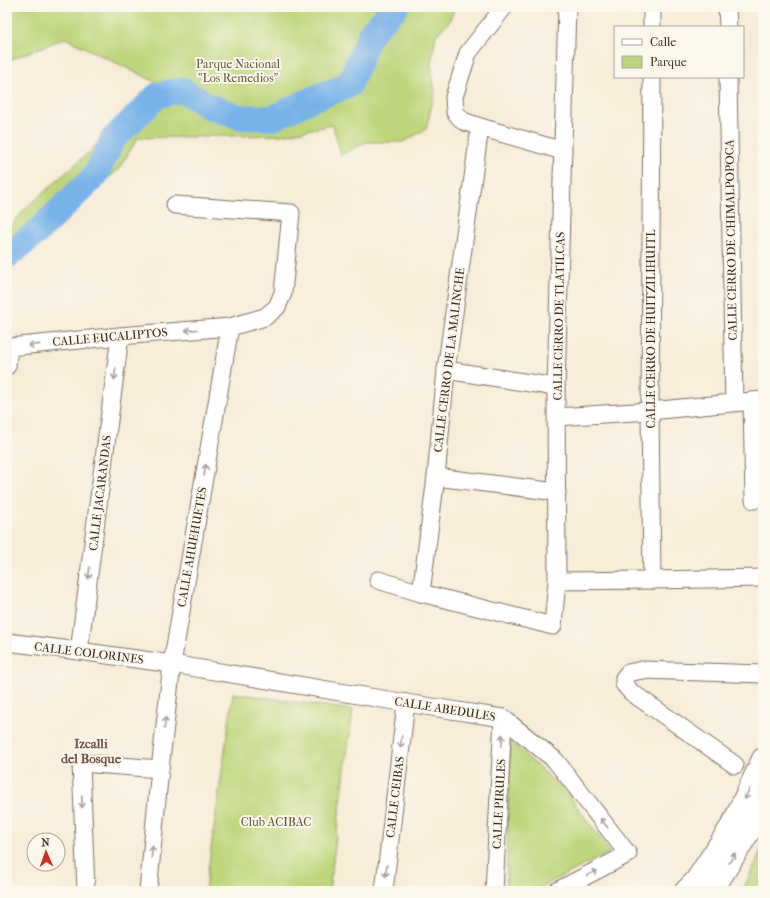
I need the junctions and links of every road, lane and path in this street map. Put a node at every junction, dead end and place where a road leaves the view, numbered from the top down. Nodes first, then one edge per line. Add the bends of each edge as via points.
1 (504, 7) edge
2 (567, 7) edge
3 (652, 7) edge
4 (727, 7) edge
5 (652, 26) edge
6 (728, 26) edge
7 (652, 78) edge
8 (728, 78) edge
9 (480, 127) junction
10 (563, 151) junction
11 (174, 205) dead end
12 (230, 327) junction
13 (120, 336) junction
14 (7, 366) edge
15 (446, 370) junction
16 (556, 387) junction
17 (757, 401) edge
18 (734, 402) junction
19 (650, 411) junction
20 (557, 416) junction
21 (436, 477) junction
22 (557, 492) junction
23 (754, 500) dead end
24 (763, 578) edge
25 (378, 580) dead end
26 (652, 580) junction
27 (557, 581) junction
28 (421, 593) junction
29 (7, 642) edge
30 (79, 651) junction
31 (172, 664) junction
32 (763, 674) edge
33 (406, 703) junction
34 (503, 718) junction
35 (763, 759) edge
36 (735, 765) dead end
37 (160, 769) junction
38 (763, 803) edge
39 (86, 891) edge
40 (148, 891) edge
41 (384, 891) edge
42 (494, 891) edge
43 (558, 891) edge
44 (686, 891) edge
45 (711, 891) edge

1 - 9 street via 468,53 454,97 455,112 463,121
2 - 10 street, CALLE CERRO DE TLATILCAS
3 - 5 street
4 - 6 street
7 - 19 street, CALLE CERRO DE HUITZILIHUITL
8 - 18 street, CALLE CERRO DE CHIMALPOPOCA
9 - 10 street
9 - 15 street, CALLE CERRO DE LA MALINCHE
10 - 16 street, CALLE CERRO DE TLATILCAS
11 - 12 street, CALLE EUCALIPTOS via 291,213 283,293 277,307 265,317
12 -> 13 street, CALLE EUCALIPTOS
31 -> 12 street, CALLE AHUEHUETES
13 -> 14 street, CALLE EUCALIPTOS via 9,347
13 -> 30 street, CALLE JACARANDAS
15 - 16 street
15 - 21 street, CALLE CERRO DE LA MALINCHE
16 - 20 street, CALLE CERRO DE TLATILCAS
17 - 18 street
17 - 23 street
18 - 19 street
19 - 20 street
19 - 26 street, CALLE CERRO DE HUITZILIHUITL
20 - 22 street, CALLE CERRO DE TLATILCAS
21 - 22 street
21 - 28 street, CALLE CERRO DE LA MALINCHE
22 - 27 street, CALLE CERRO DE TLATILCAS
24 - 26 street
25 - 28 street
26 - 27 street
27 - 28 street, CALLE CERRO DE TLATILCAS via 553,626
29 - 30 street, CALLE COLORINES
30 - 31 street, CALLE COLORINES
31 - 33 street, CALLE ABEDULES
37 -> 31 street, CALLE AHUEHUETES
32 - 36 street via 642,670 628,673 624,678 624,684 631,692
33 - 34 street, CALLE ABEDULES
33 -> 41 street, CALLE CEIBAS
42 -> 34 street, CALLE PIRULES
43 -> 34 street, CALLE ABEDULES via 628,854 556,760
35 -> 44 main road via 733,824
37 -> 39 street via 81,763
40 -> 37 street, CALLE AHUEHUETES
45 -> 38 main road via 750,830

